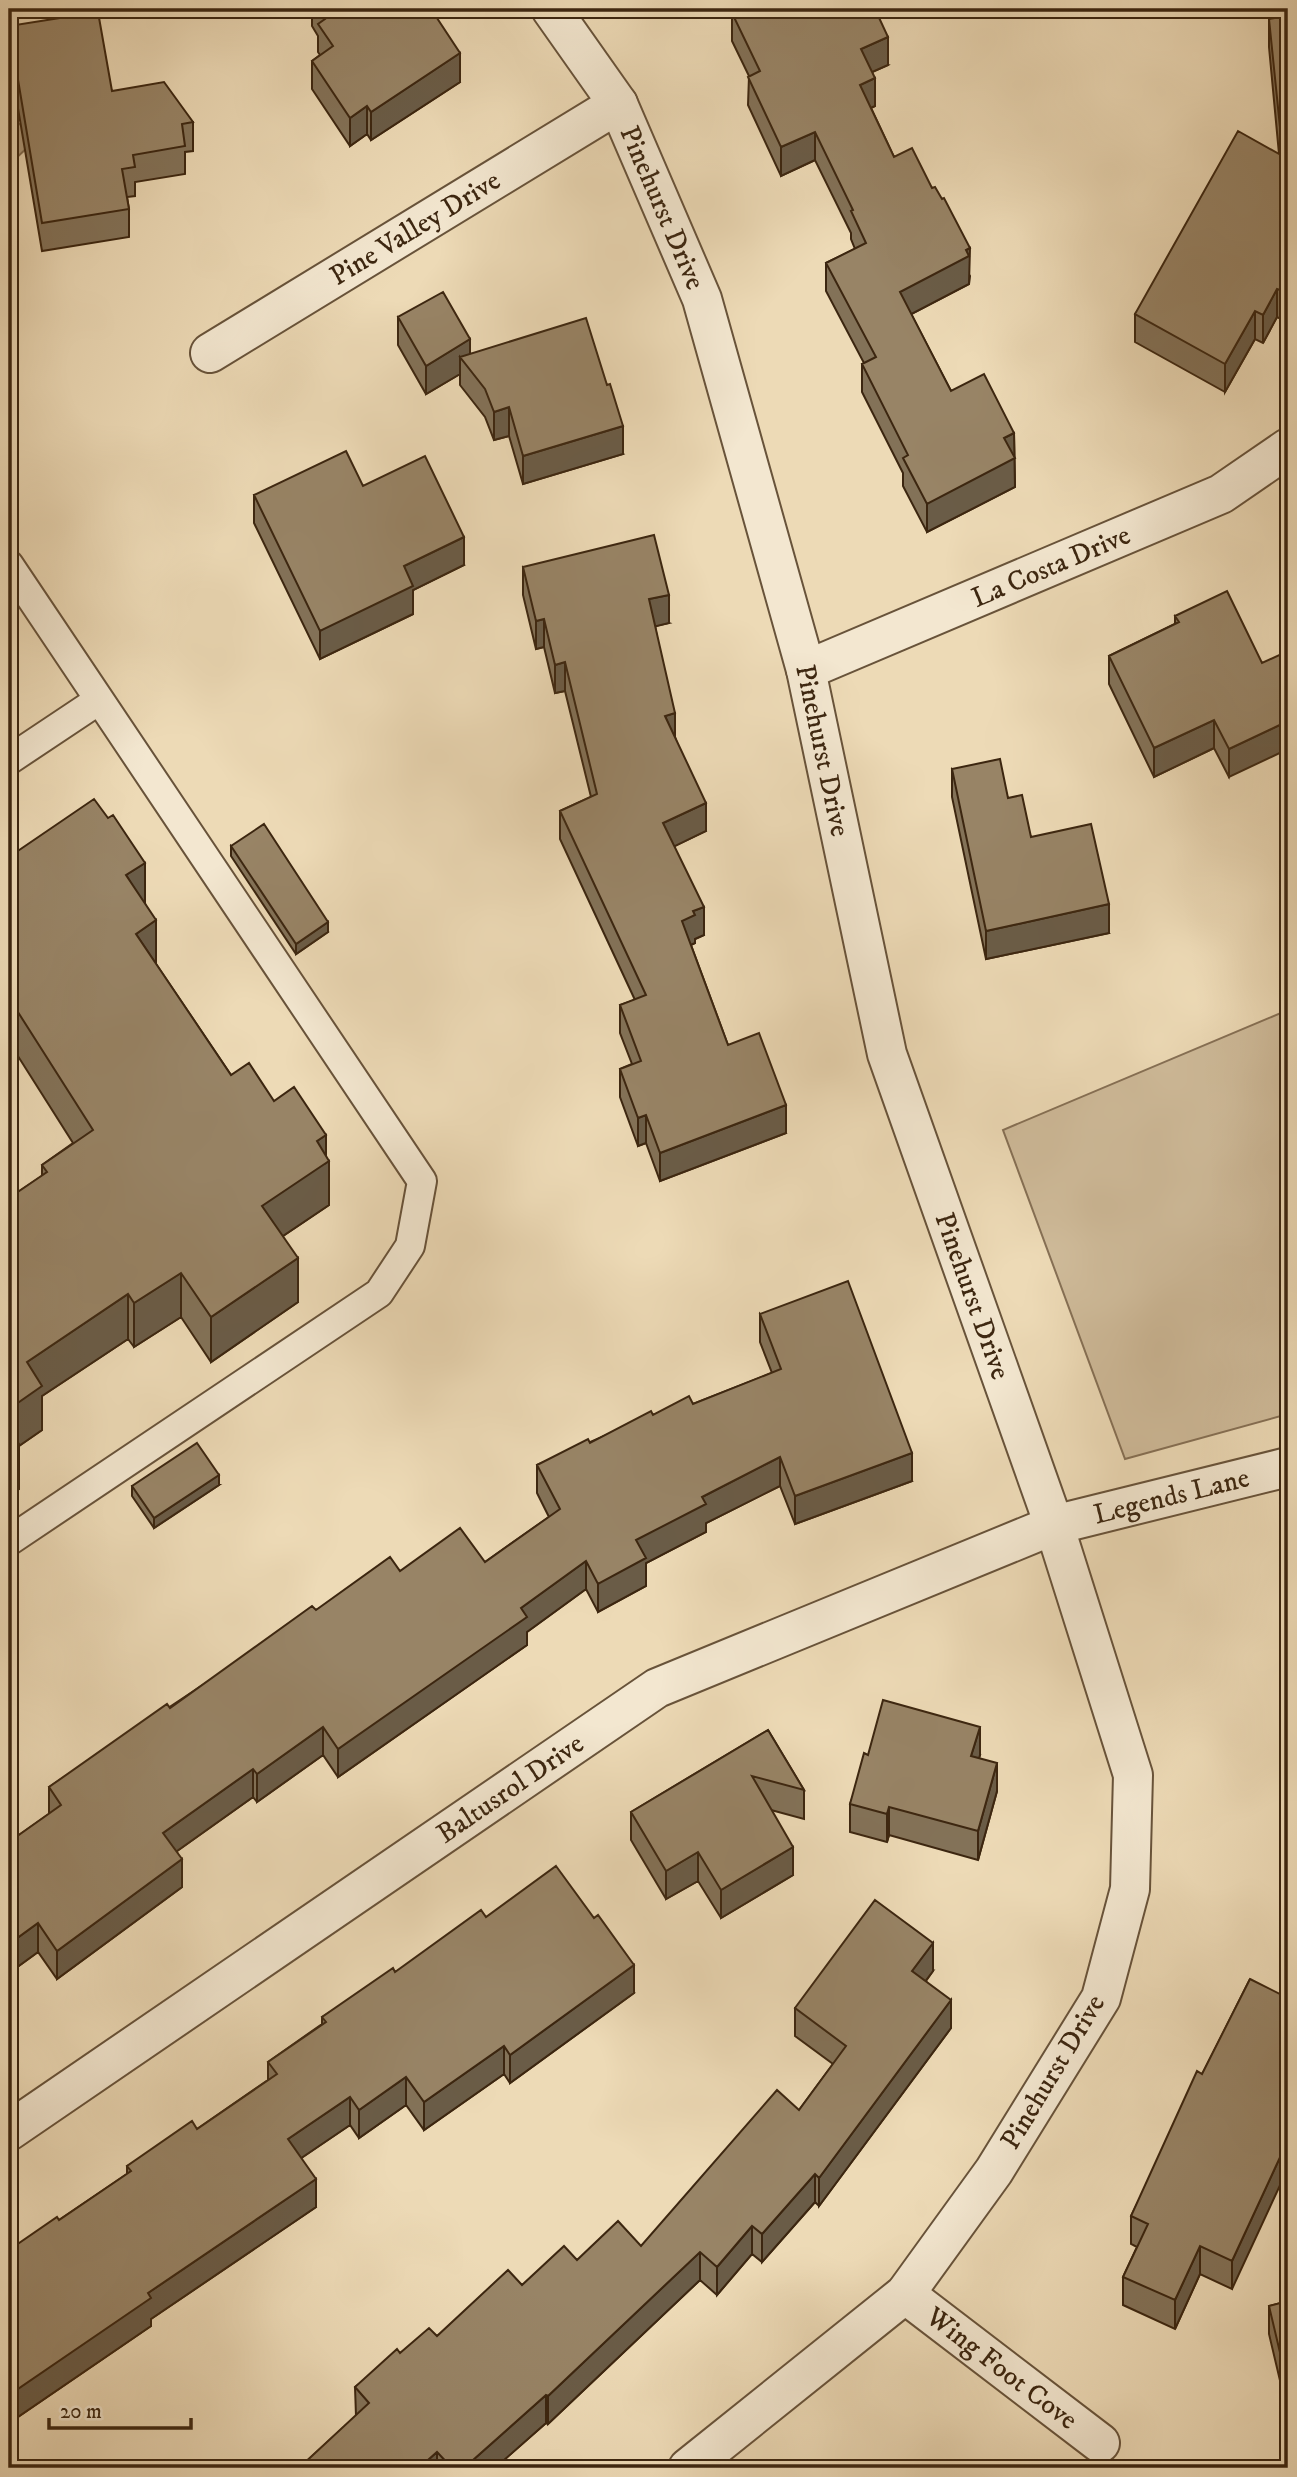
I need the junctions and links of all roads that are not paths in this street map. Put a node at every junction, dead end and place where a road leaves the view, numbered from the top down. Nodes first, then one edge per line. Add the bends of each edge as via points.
1 (551, 9) edge
2 (618, 104) junction
3 (209, 352) dead end
4 (1288, 449) edge
5 (9, 565) edge
6 (806, 670) junction
7 (99, 700) junction
8 (9, 760) edge
9 (1288, 1467) edge
10 (1054, 1525) junction
11 (9, 1541) edge
12 (9, 2131) edge
13 (905, 2294) junction
14 (1100, 2443) dead end
15 (688, 2468) edge

1 - 2 street, Pinehurst Drive
2 - 3 street, Pine Valley Drive
2 - 6 street, Pinehurst Drive via 702,299
4 - 6 street, La Costa Drive via 1221,494
5 - 7 lane
6 - 10 street, Pinehurst Drive via 887,1054
7 - 8 lane
7 - 11 lane via 422,1181 410,1246 379,1293
9 - 10 street, Legends Lane
10 - 12 street, Baltusrol Drive via 657,1688
10 - 13 street, Pinehurst Drive via 1133,1775 1130,1889 1101,1998 994,2171
13 - 14 street, Wing Foot Cove
13 - 15 street, Pinehurst Drive

